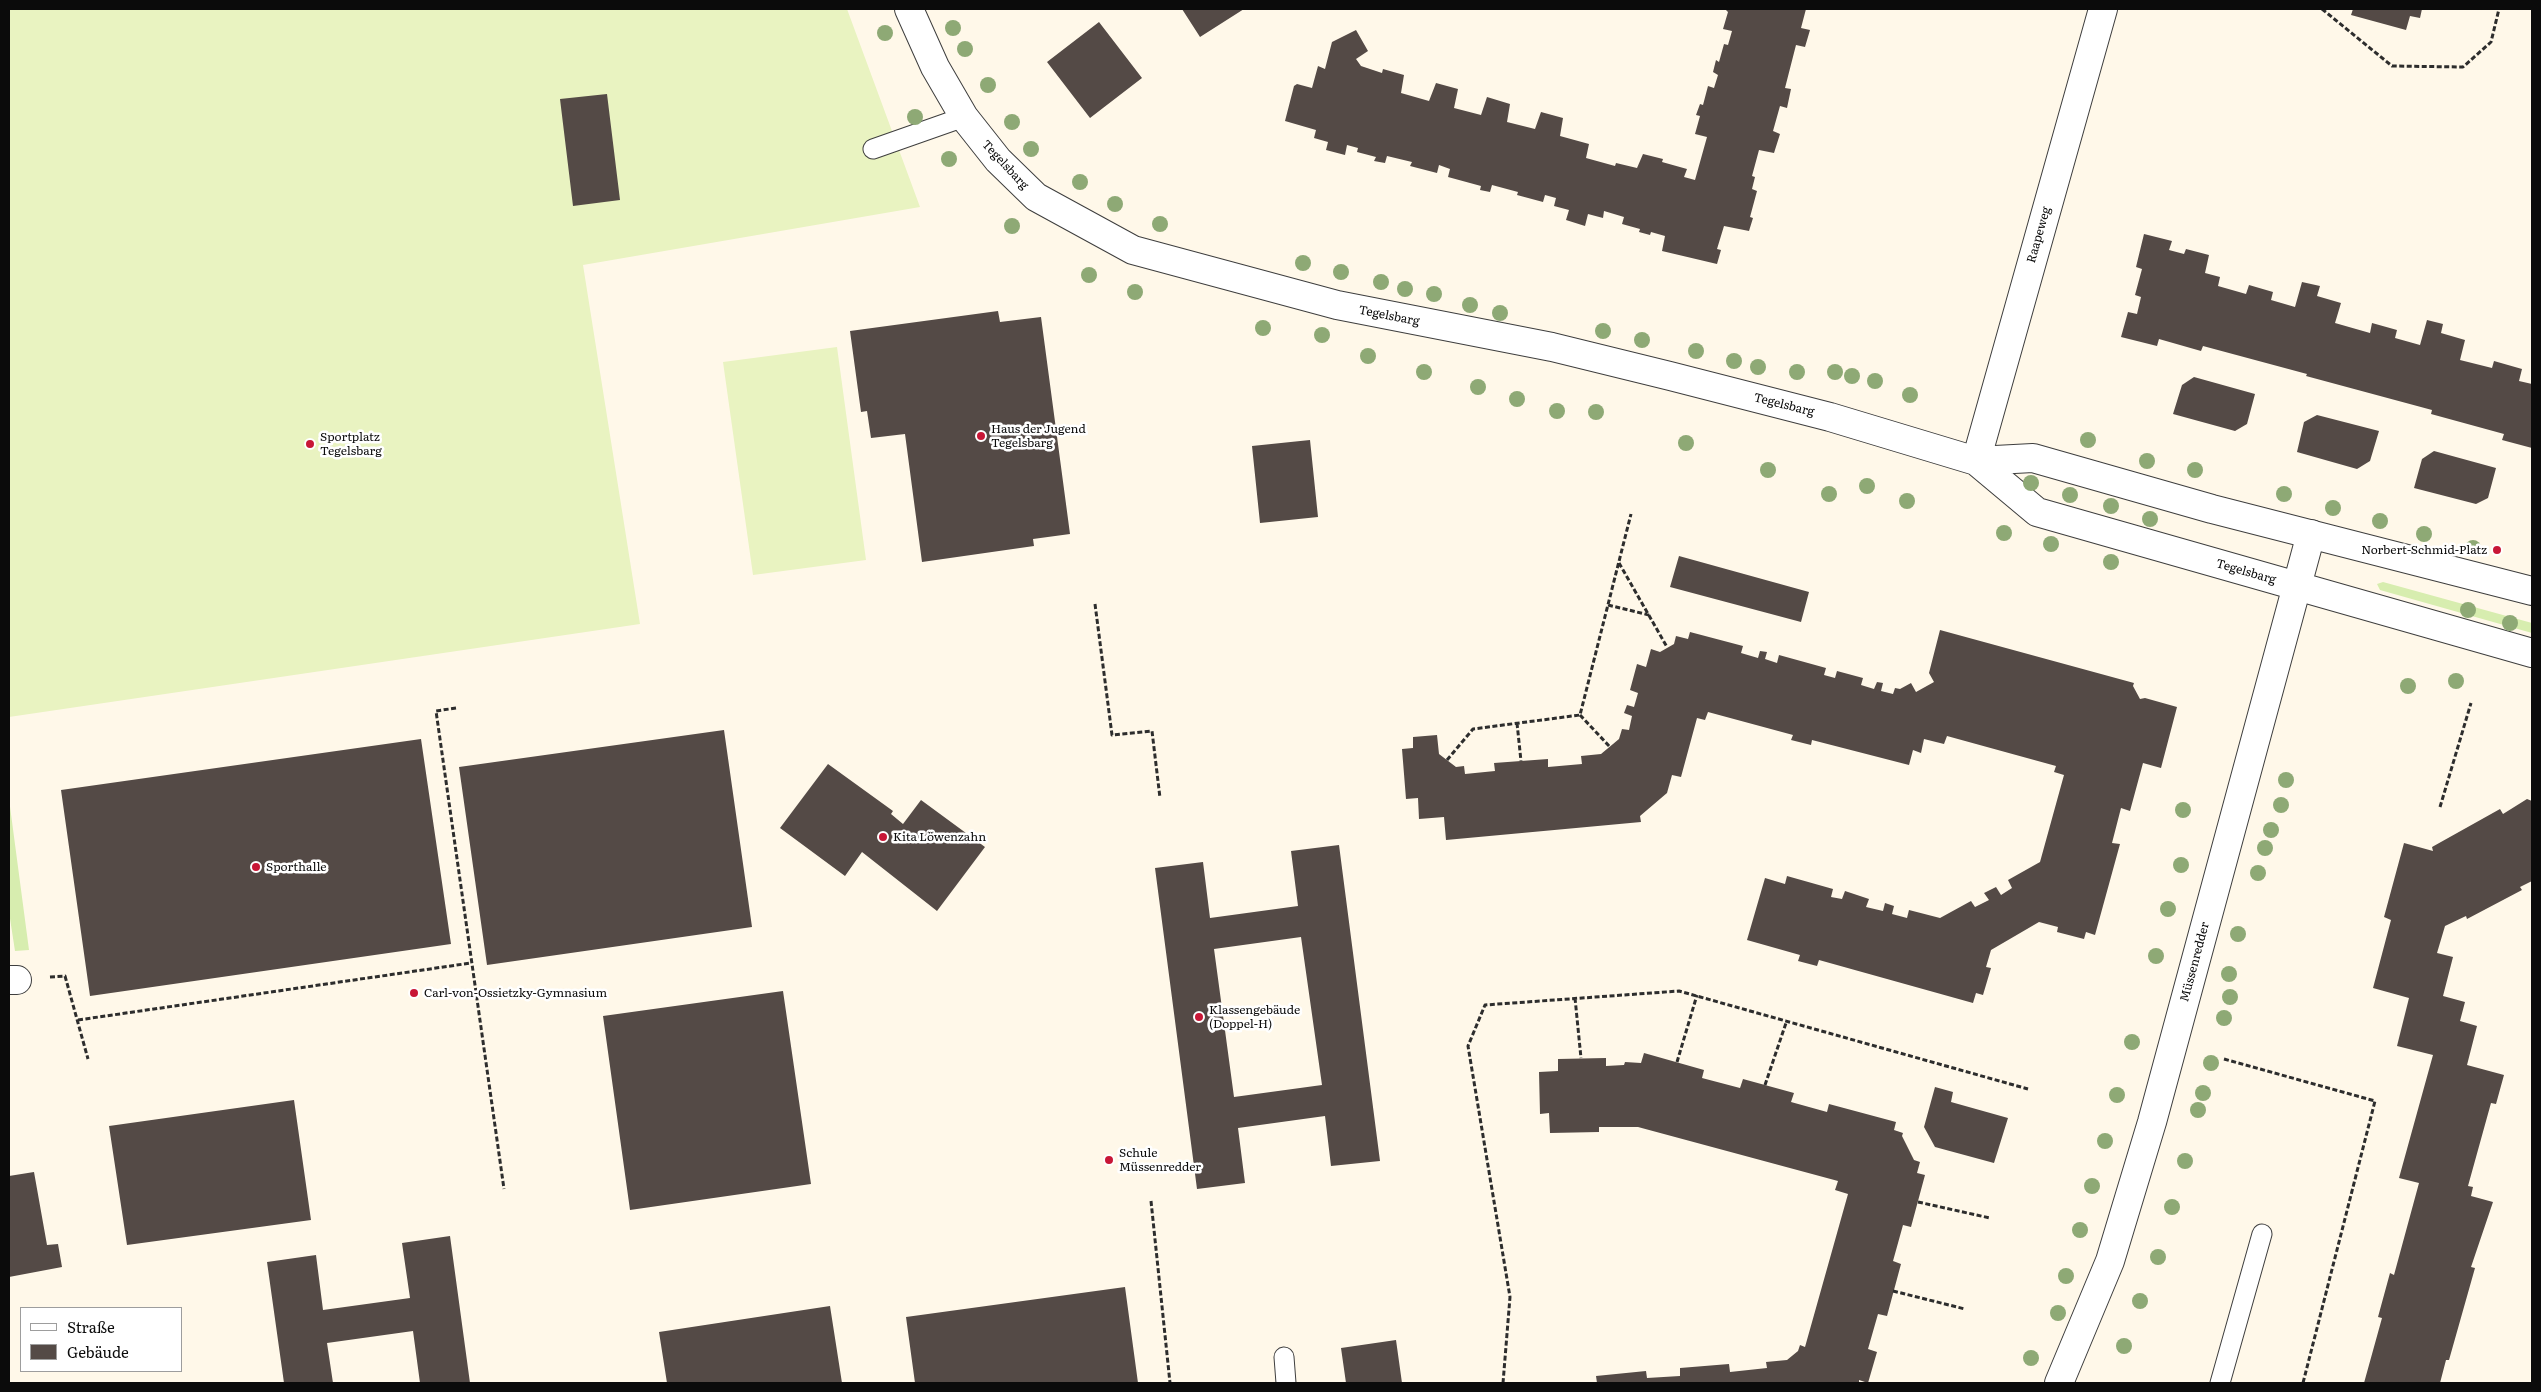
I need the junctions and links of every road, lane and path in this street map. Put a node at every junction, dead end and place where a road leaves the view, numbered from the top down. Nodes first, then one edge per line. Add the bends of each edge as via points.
1 (909, 9) edge
2 (2103, 9) edge
3 (2322, 9) edge
4 (2499, 9) edge
5 (964, 117) junction
6 (873, 149) dead end
7 (1976, 461) junction
8 (1631, 514) dead end
9 (2311, 534) junction
10 (1619, 562) junction
11 (2297, 587) junction
12 (2532, 590) edge
13 (1095, 604) dead end
14 (1608, 605) junction
15 (1648, 615) junction
16 (1667, 648) dead end
17 (2532, 653) edge
18 (2471, 703) dead end
19 (456, 708) dead end
20 (1580, 715) junction
21 (1517, 723) junction
22 (1610, 747) dead end
23 (1448, 760) dead end
24 (1521, 761) dead end
25 (1160, 798) dead end
26 (2440, 807) dead end
27 (472, 963) junction
28 (13, 980) edge
29 (1697, 995) junction
30 (1575, 998) junction
31 (78, 1020) junction
32 (1787, 1020) junction
33 (1581, 1058) dead end
34 (2224, 1059) dead end
35 (88, 1060) dead end
36 (1677, 1062) dead end
37 (1765, 1085) dead end
38 (2028, 1089) dead end
39 (504, 1188) dead end
40 (1151, 1202) dead end
41 (1918, 1202) dead end
42 (1990, 1218) dead end
43 (2262, 1234) dead end
44 (1893, 1292) dead end
45 (1965, 1309) dead end
46 (1284, 1357) dead end
47 (1170, 1383) edge
48 (1286, 1383) edge
49 (1503, 1383) edge
50 (2059, 1383) edge
51 (2220, 1383) edge
52 (2303, 1383) edge

1 - 5 street, Tegelsbarg via 935,66
2 - 7 street, Raapeweg
3 - 4 path via 2392,66 2463,66 2491,42
5 - 6 lane
5 - 7 street, Tegelsbarg via 998,160 1036,197 1133,250 1337,305 1552,347 1830,416
7 - 9 street, Tegelsbarg via 2033,458
7 - 11 street, Tegelsbarg via 2036,512
8 - 10 path
9 - 11 street, Müssenredder
9 - 12 street, Tegelsbarg
10 - 14 path
10 - 15 path
11 - 17 street, Tegelsbarg
11 - 50 street, Müssenredder via 2149,1132 2110,1262
13 - 25 path via 1112,735 1152,731
14 - 15 path
14 - 20 path
15 - 16 path
18 - 26 path
19 - 27 path via 436,711
20 - 21 path
20 - 22 path
21 - 23 path via 1473,729
21 - 24 path
27 - 31 path
27 - 39 path
28 - 31 path via 65,976
29 - 30 path via 1679,991
29 - 32 path
29 - 36 path
30 - 33 path
30 - 49 path via 1485,1005 1468,1046 1510,1297
31 - 35 path
32 - 37 path
32 - 38 path
34 - 52 path via 2375,1101
40 - 47 path
41 - 42 path
43 - 51 lane
44 - 45 path
46 - 48 lane

